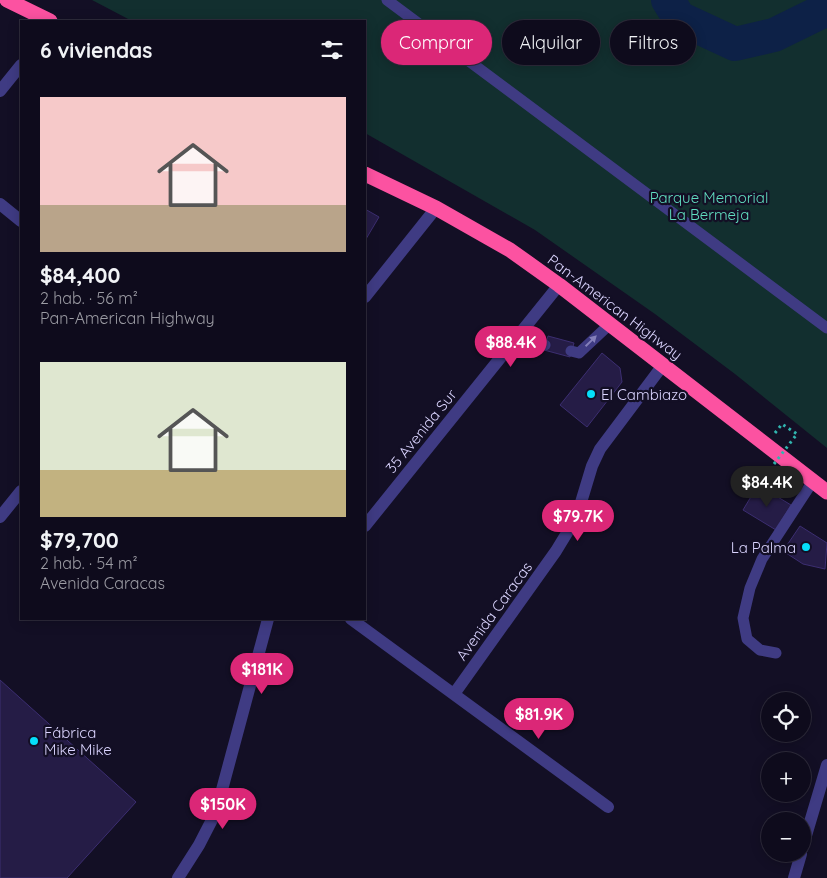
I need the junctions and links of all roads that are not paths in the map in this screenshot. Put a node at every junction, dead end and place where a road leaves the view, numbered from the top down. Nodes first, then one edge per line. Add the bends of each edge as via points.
1 (388, 0) edge
2 (13, 1) edge
3 (48, 20) edge
4 (20, 66) edge
5 (0, 91) edge
6 (366, 174) edge
7 (0, 204) edge
8 (436, 208) junction
9 (20, 220) edge
10 (559, 285) junction
11 (366, 295) edge
12 (610, 324) junction
13 (827, 328) edge
14 (522, 332) junction
15 (545, 345) dead end
16 (571, 351) dead end
17 (663, 365) junction
18 (812, 481) junction
19 (827, 492) edge
20 (20, 493) edge
21 (0, 517) edge
22 (366, 525) edge
23 (268, 620) edge
24 (352, 620) edge
25 (776, 653) dead end
26 (454, 694) junction
27 (827, 765) edge
28 (608, 807) dead end
29 (811, 818) edge
30 (799, 862) edge
31 (178, 878) edge
32 (794, 878) edge

1 - 13 lane
2 - 3 highway
4 - 5 street
6 - 8 highway, Pan-American Highway
7 - 9 street
8 - 10 highway, Pan-American Highway via 510,250
8 - 11 street
10 - 12 highway, Pan-American Highway
10 - 14 street, 35 Avenida Sur
16 -> 12 lane via 579,353
12 - 17 highway, Pan-American Highway
14 - 15 lane
14 - 22 street, 35 Avenida Sur
17 - 18 highway, Pan-American Highway
17 - 26 street, Avenida Caracas via 600,449 579,509 561,543
18 - 19 highway, Pan-American Highway
18 - 25 lane via 762,559 750,588 743,618 747,639 760,650
20 - 21 street
23 - 31 street via 216,812 200,845
24 - 26 street
26 - 28 street
27 - 29 street
30 - 32 street

